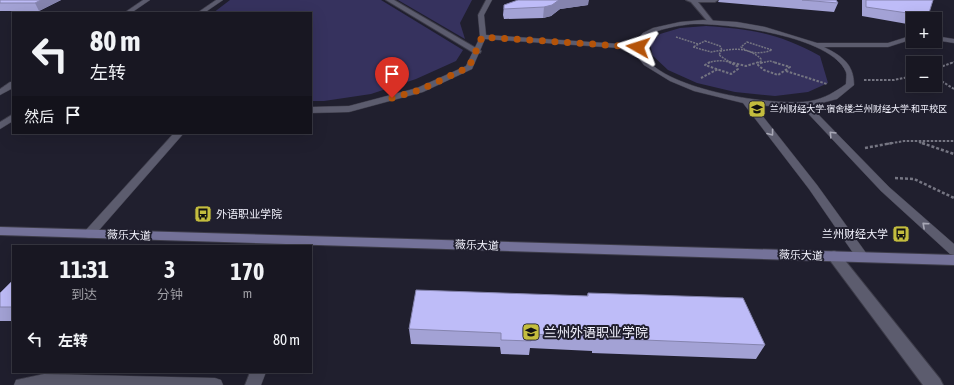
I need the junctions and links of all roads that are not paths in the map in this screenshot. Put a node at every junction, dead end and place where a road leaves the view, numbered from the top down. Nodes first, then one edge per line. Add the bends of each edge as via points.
1 (147, 0) edge
2 (220, 0) edge
3 (389, 0) edge
4 (489, 0) edge
5 (689, 0) edge
6 (693, 0) edge
7 (715, 0) edge
8 (129, 12) edge
9 (202, 12) edge
10 (711, 22) junction
11 (482, 37) junction
12 (906, 39) edge
13 (942, 39) edge
14 (954, 41) edge
15 (817, 45) junction
16 (638, 47) junction
17 (477, 51) junction
18 (12, 85) edge
19 (0, 92) edge
20 (747, 102) junction
21 (803, 103) junction
22 (312, 110) edge
23 (12, 118) edge
24 (0, 126) edge
25 (178, 134) edge
26 (0, 232) edge
27 (89, 234) junction
28 (308, 243) edge
29 (954, 251) edge
30 (834, 256) junction
31 (863, 257) junction
32 (954, 260) edge
33 (258, 373) edge
34 (22, 385) edge
35 (215, 385) edge
36 (253, 385) edge
37 (934, 385) edge

1 - 8 lane
2 - 9 lane
3 - 17 street
4 - 11 lane via 481,15
5 - 6 street
6 - 7 street
6 - 10 street
10 - 15 lane via 768,29
10 - 16 lane via 661,27 642,38
11 - 16 lane
11 - 17 lane
12 - 15 lane via 888,45
13 - 14 lane
15 - 21 lane via 843,62 852,80 846,90 829,99
16 - 20 lane via 646,64 668,78 702,92
17 - 22 lane via 469,67 420,90 349,109
18 - 19 lane
20 - 21 lane
20 -> 31 lane
29 -> 21 lane via 885,189
23 - 24 lane
25 - 27 lane
26 - 27 main road, 薇乐大道
27 - 28 main road, 薇乐大道
28 - 30 main road, 薇乐大道
30 - 31 main road, 薇乐大道
30 - 37 street
31 - 32 main road, 薇乐大道
33 - 36 lane
34 - 35 lane via 44,381

